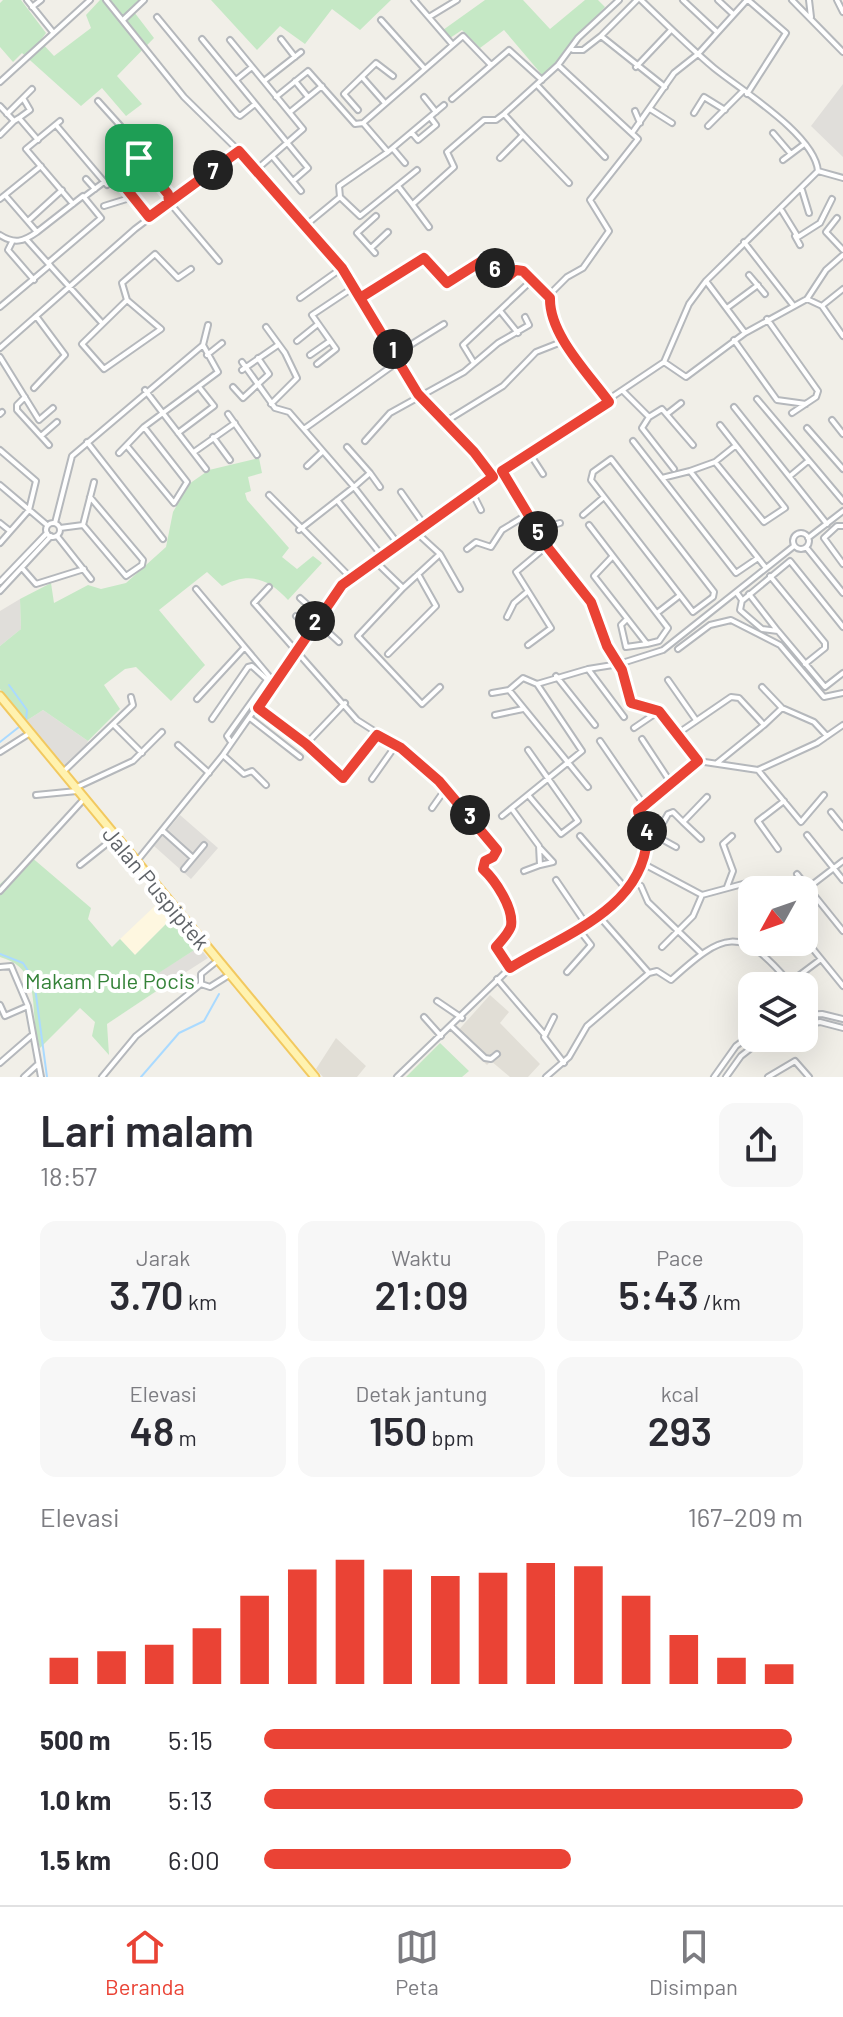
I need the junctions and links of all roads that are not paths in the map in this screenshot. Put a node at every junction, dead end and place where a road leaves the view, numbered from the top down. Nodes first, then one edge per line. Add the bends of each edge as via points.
1 (27, 0) edge
2 (41, 0) edge
3 (90, 0) edge
4 (106, 0) edge
5 (144, 0) edge
6 (414, 0) edge
7 (457, 0) edge
8 (619, 0) edge
9 (639, 0) edge
10 (683, 0) edge
11 (718, 0) edge
12 (748, 0) edge
13 (792, 0) edge
14 (809, 0) edge
15 (837, 0) edge
16 (32, 7) junction
17 (843, 12) edge
18 (733, 14) junction
19 (157, 17) dead end
20 (429, 17) junction
21 (811, 18) junction
22 (124, 19) junction
23 (381, 20) dead end
24 (671, 30) junction
25 (52, 31) junction
26 (716, 31) junction
27 (601, 36) junction
28 (202, 39) dead end
29 (281, 39) dead end
30 (230, 40) dead end
31 (452, 44) junction
32 (571, 50) junction
33 (301, 52) dead end
34 (843, 52) edge
35 (698, 54) junction
36 (295, 57) junction
37 (491, 65) junction
38 (558, 65) junction
39 (252, 67) junction
40 (636, 67) junction
41 (424, 68) junction
42 (0, 71) edge
43 (5, 76) junction
44 (393, 76) dead end
45 (362, 77) junction
46 (236, 80) junction
47 (542, 80) junction
48 (264, 81) junction
49 (295, 81) junction
50 (0, 82) edge
51 (537, 85) junction
52 (322, 86) junction
53 (665, 87) junction
54 (32, 89) dead end
55 (745, 92) junction
56 (276, 97) junction
57 (308, 97) junction
58 (424, 97) dead end
59 (23, 98) junction
60 (452, 99) dead end
61 (98, 101) dead end
62 (385, 103) junction
63 (255, 104) junction
64 (444, 105) dead end
65 (0, 106) edge
66 (650, 109) junction
67 (358, 110) dead end
68 (725, 110) junction
69 (635, 111) dead end
70 (436, 112) junction
71 (289, 113) junction
72 (694, 113) dead end
73 (7, 114) junction
74 (504, 114) junction
75 (430, 117) junction
76 (16, 120) junction
77 (363, 123) junction
78 (640, 123) junction
79 (672, 123) dead end
80 (708, 126) dead end
81 (412, 133) junction
82 (632, 133) junction
83 (773, 133) dead end
84 (0, 135) edge
85 (523, 135) junction
86 (38, 140) junction
87 (287, 143) junction
88 (803, 145) junction
89 (390, 150) junction
90 (239, 151) junction
91 (791, 154) junction
92 (272, 156) junction
93 (605, 157) dead end
94 (139, 158) junction
95 (500, 158) dead end
96 (783, 160) dead end
97 (405, 163) dead end
98 (314, 164) dead end
99 (41, 166) junction
100 (308, 168) junction
101 (256, 170) junction
102 (417, 170) dead end
103 (818, 171) junction
104 (117, 177) junction
105 (843, 178) edge
106 (86, 179) dead end
107 (293, 181) junction
108 (104, 182) junction
109 (569, 183) dead end
110 (398, 186) junction
111 (95, 189) junction
112 (62, 190) junction
113 (802, 190) junction
114 (301, 191) dead end
115 (5, 195) junction
116 (84, 197) junction
117 (133, 197) junction
118 (340, 197) junction
119 (0, 199) edge
120 (832, 199) dead end
121 (169, 202) junction
122 (73, 204) junction
123 (412, 204) junction
124 (104, 206) dead end
125 (781, 210) junction
126 (809, 213) dead end
127 (360, 216) junction
128 (376, 216) dead end
129 (149, 217) junction
130 (837, 218) dead end
131 (28, 221) junction
132 (306, 225) junction
133 (366, 225) junction
134 (429, 227) dead end
135 (37, 232) junction
136 (388, 232) dead end
137 (0, 235) edge
138 (795, 236) junction
139 (27, 240) junction
140 (12, 242) junction
141 (744, 242) junction
142 (800, 245) dead end
143 (842, 251) edge
144 (219, 261) dead end
145 (49, 264) junction
146 (342, 268) junction
147 (191, 269) dead end
148 (749, 275) dead end
149 (533, 279) junction
150 (34, 280) junction
151 (706, 281) junction
152 (758, 285) junction
153 (68, 286) junction
154 (354, 287) junction
155 (843, 289) edge
156 (765, 294) dead end
157 (548, 296) junction
158 (300, 298) dead end
159 (360, 298) junction
160 (807, 299) junction
161 (127, 300) junction
162 (793, 305) junction
163 (822, 306) junction
164 (0, 307) edge
165 (727, 308) junction
166 (501, 312) junction
167 (36, 316) junction
168 (525, 317) dead end
169 (767, 319) junction
170 (102, 323) junction
171 (318, 324) junction
172 (444, 324) dead end
173 (208, 325) dead end
174 (266, 327) dead end
175 (518, 333) junction
176 (745, 333) junction
177 (843, 336) edge
178 (734, 340) junction
179 (297, 341) dead end
180 (330, 341) junction
181 (564, 341) junction
182 (222, 343) dead end
183 (203, 345) junction
184 (278, 345) junction
185 (0, 348) edge
186 (396, 354) junction
187 (207, 355) junction
188 (310, 355) dead end
189 (0, 357) edge
190 (258, 358) junction
191 (399, 361) junction
192 (664, 362) junction
193 (317, 364) dead end
194 (474, 364) junction
195 (259, 385) junction
196 (199, 387) junction
197 (233, 387) dead end
198 (34, 388) dead end
199 (145, 390) junction
200 (623, 391) junction
201 (418, 394) junction
202 (25, 397) junction
203 (757, 399) dead end
204 (609, 402) junction
205 (681, 403) dead end
206 (271, 404) junction
207 (806, 404) junction
208 (734, 407) dead end
209 (53, 408) dead end
210 (163, 413) junction
211 (792, 413) dead end
212 (228, 414) dead end
213 (667, 414) junction
214 (649, 417) junction
215 (832, 420) dead end
216 (57, 422) dead end
217 (235, 423) junction
218 (443, 423) junction
219 (720, 425) dead end
220 (144, 427) junction
221 (807, 428) dead end
222 (303, 429) junction
223 (178, 433) junction
224 (843, 434) edge
225 (41, 436) junction
226 (213, 437) junction
227 (365, 441) dead end
228 (633, 441) dead end
229 (87, 442) junction
230 (49, 445) dead end
231 (693, 445) dead end
232 (127, 446) junction
233 (735, 446) junction
234 (347, 447) dead end
235 (0, 450) edge
236 (194, 452) junction
237 (322, 452) junction
238 (119, 453) dead end
239 (530, 454) junction
240 (257, 455) dead end
241 (230, 460) dead end
242 (808, 461) junction
243 (715, 462) junction
244 (307, 466) dead end
245 (206, 469) dead end
246 (674, 469) dead end
247 (843, 469) edge
248 (502, 471) junction
249 (690, 471) junction
250 (370, 473) junction
251 (543, 474) dead end
252 (790, 476) junction
253 (493, 477) junction
254 (662, 478) junction
255 (94, 482) dead end
256 (0, 485) edge
257 (354, 487) junction
258 (380, 487) dead end
259 (401, 492) dead end
260 (472, 492) junction
261 (269, 495) dead end
262 (90, 497) junction
263 (604, 497) junction
264 (337, 500) junction
265 (843, 501) edge
266 (29, 510) junction
267 (481, 510) dead end
268 (843, 511) edge
269 (528, 514) junction
270 (583, 515) dead end
271 (0, 523) edge
272 (560, 523) dead end
273 (827, 524) junction
274 (47, 525) junction
275 (83, 525) junction
276 (589, 525) dead end
277 (57, 526) junction
278 (425, 526) junction
279 (843, 526) edge
280 (299, 530) junction
281 (538, 530) junction
282 (10, 531) junction
283 (416, 532) junction
284 (51, 535) junction
285 (808, 538) junction
286 (163, 539) dead end
287 (0, 543) edge
288 (399, 545) junction
289 (547, 546) junction
290 (794, 546) junction
291 (806, 547) junction
292 (467, 549) dead end
293 (440, 554) junction
294 (383, 557) junction
295 (612, 557) junction
296 (758, 558) junction
297 (376, 562) junction
298 (843, 564) edge
299 (22, 567) junction
300 (766, 568) junction
301 (84, 569) junction
302 (418, 574) junction
303 (770, 576) junction
304 (351, 578) junction
305 (91, 579) dead end
306 (0, 582) edge
307 (269, 587) dead end
308 (403, 588) junction
309 (196, 589) dead end
310 (460, 589) dead end
311 (0, 591) edge
312 (527, 592) junction
313 (737, 593) junction
314 (843, 593) edge
315 (749, 594) junction
316 (679, 596) junction
317 (300, 598) dead end
318 (742, 600) junction
319 (693, 612) junction
320 (657, 613) junction
321 (296, 616) dead end
322 (317, 617) junction
323 (507, 617) dead end
324 (627, 619) junction
325 (701, 622) junction
326 (843, 627) edge
327 (310, 628) junction
328 (778, 631) junction
329 (339, 642) dead end
330 (647, 644) junction
331 (528, 645) dead end
332 (244, 648) junction
333 (678, 649) dead end
334 (295, 652) junction
335 (388, 654) dead end
336 (619, 664) junction
337 (805, 664) junction
338 (588, 669) junction
339 (843, 673) edge
340 (556, 676) junction
341 (267, 680) junction
342 (668, 680) dead end
343 (274, 683) junction
344 (537, 684) junction
345 (440, 687) dead end
346 (762, 687) dead end
347 (509, 690) junction
348 (492, 693) dead end
349 (843, 693) edge
350 (0, 696) edge
351 (131, 697) dead end
352 (197, 699) dead end
353 (345, 703) junction
354 (258, 708) junction
355 (782, 708) junction
356 (523, 709) junction
357 (659, 711) junction
358 (495, 715) dead end
359 (624, 717) dead end
360 (250, 718) junction
361 (212, 719) dead end
362 (696, 720) junction
363 (113, 724) junction
364 (595, 725) dead end
365 (764, 725) junction
366 (843, 725) edge
367 (634, 728) dead end
368 (162, 732) dead end
369 (30, 733) junction
370 (677, 734) junction
371 (377, 735) junction
372 (827, 736) junction
373 (642, 739) dead end
374 (600, 741) dead end
375 (231, 742) junction
376 (306, 744) junction
377 (178, 745) dead end
378 (396, 745) junction
379 (528, 750) dead end
380 (0, 752) edge
381 (142, 753) junction
382 (223, 755) junction
383 (300, 757) dead end
384 (698, 761) junction
385 (568, 762) junction
386 (717, 763) junction
387 (758, 770) junction
388 (63, 773) junction
389 (209, 773) junction
390 (549, 778) junction
391 (372, 779) dead end
392 (671, 783) junction
393 (266, 785) dead end
394 (588, 787) dead end
395 (76, 790) junction
396 (444, 791) junction
397 (36, 795) dead end
398 (528, 795) junction
399 (824, 795) dead end
400 (707, 797) dead end
401 (84, 799) junction
402 (784, 801) junction
403 (644, 805) junction
404 (432, 808) dead end
405 (512, 809) junction
406 (831, 812) dead end
407 (502, 816) dead end
408 (683, 822) junction
409 (843, 827) edge
410 (163, 831) junction
411 (647, 831) junction
412 (656, 835) junction
413 (807, 835) dead end
414 (580, 836) dead end
415 (732, 836) dead end
416 (114, 838) junction
417 (701, 839) dead end
418 (204, 845) dead end
419 (539, 846) junction
420 (676, 847) dead end
421 (778, 849) dead end
422 (193, 858) junction
423 (843, 861) edge
424 (135, 863) junction
425 (642, 863) junction
426 (80, 865) dead end
427 (540, 865) junction
428 (184, 869) dead end
429 (834, 869) junction
430 (524, 871) dead end
431 (556, 880) dead end
432 (843, 880) edge
433 (634, 881) junction
434 (818, 881) edge
435 (738, 885) edge
436 (727, 887) junction
437 (627, 890) junction
438 (0, 891) edge
439 (702, 895) junction
440 (818, 903) edge
441 (598, 915) junction
442 (586, 924) junction
443 (580, 931) junction
444 (680, 931) junction
445 (843, 931) edge
446 (662, 947) dead end
447 (701, 953) junction
448 (818, 955) edge
449 (821, 959) junction
450 (217, 961) junction
451 (0, 967) edge
452 (510, 968) junction
453 (567, 972) dead end
454 (777, 972) edge
455 (803, 972) edge
456 (649, 973) junction
457 (229, 975) junction
458 (497, 979) junction
459 (201, 984) junction
460 (843, 986) edge
461 (437, 1001) dead end
462 (0, 1005) edge
463 (28, 1006) junction
464 (818, 1014) edge
465 (424, 1017) dead end
466 (554, 1017) dead end
467 (462, 1018) junction
468 (843, 1019) edge
469 (818, 1022) edge
470 (452, 1027) junction
471 (843, 1028) edge
472 (544, 1034) junction
473 (31, 1036) junction
474 (442, 1036) junction
475 (738, 1044) edge
476 (746, 1052) edge
477 (497, 1054) dead end
478 (0, 1063) edge
479 (564, 1063) junction
480 (37, 1065) junction
481 (27, 1076) edge
482 (41, 1077) edge
483 (102, 1077) edge
484 (315, 1077) edge
485 (397, 1077) edge
486 (546, 1077) edge
487 (714, 1077) edge
488 (726, 1077) edge
489 (768, 1077) edge
490 (809, 1077) edge

1 - 16 street
2 - 16 street
3 - 25 street
4 - 22 street
5 - 22 street
6 - 20 street
7 - 20 street
8 - 32 street
9 - 24 street
9 - 27 street
10 - 26 street
11 - 18 street
12 - 18 street
12 - 55 street via 786,33
13 - 21 street
14 - 21 street
15 - 17 street
16 - 25 street
18 - 26 street
19 - 63 street via 237,114
20 - 31 street
21 - 34 street
22 - 90 street via 144,51
23 - 41 street
24 - 35 street
24 - 40 street
25 - 43 street
26 - 35 street
27 - 32 street via 583,50
27 - 40 street
28 - 46 street
29 - 36 street
30 - 39 street
31 - 37 street via 466,37
31 - 41 street
32 - 38 street
33 - 36 street
35 - 53 street
35 - 55 street
36 - 48 street
37 - 47 street via 511,50
37 - 60 street
38 - 47 street
38 - 82 street
39 - 46 street
39 - 48 street
40 - 53 street
41 - 62 street
42 - 43 street
43 - 50 street
44 - 45 street via 377,62
45 - 62 street
45 - 67 street via 344,94
46 - 63 street
47 - 51 street
48 - 56 street
49 - 52 street via 308,71
49 - 56 street
49 - 57 street
51 - 74 street
51 - 93 street
52 - 57 street
52 - 77 street via 355,124
53 - 66 street
54 - 59 street
55 - 68 street
55 - 88 street via 776,113
56 - 71 street
57 - 71 street
58 - 70 street
59 - 73 street
59 - 76 street via 30,110
61 - 94 street via 135,142
62 - 77 street
63 - 87 street
64 - 70 street
65 - 73 street
66 - 78 street
66 - 79 street
68 - 72 street via 704,97
68 - 80 street
69 - 78 street
70 - 75 street
71 - 87 street via 302,131
73 - 76 street
74 - 85 street
74 - 123 street via 484,120 447,152 454,167
75 - 81 street
75 - 81 street via 436,125 418,140
76 - 84 street
76 - 86 street
77 - 89 street
78 - 82 street
81 - 89 street
82 - 157 street via 638,139 634,146 590,200 609,231 583,268
83 - 91 street
85 - 95 street
85 - 109 street
86 - 99 street via 26,149
86 - 108 street via 58,123
87 - 92 street
87 - 100 street
88 - 91 street
88 - 103 street
89 - 97 street
89 - 118 street via 339,186
90 - 101 street
90 - 121 street
91 - 96 street
92 - 101 street
92 - 107 street
94 - 104 street
94 - 121 street
98 - 100 street
99 - 112 street
99 - 115 street
100 - 107 street
101 - 132 street
102 - 110 street
103 - 105 street
103 - 113 street
104 - 108 street via 108,186
104 - 117 street
106 - 111 street
107 - 114 street
108 - 111 street
110 - 123 street
110 - 127 street
111 - 116 street
112 - 122 street
112 - 131 street
113 - 125 street
113 - 126 street
115 - 119 street
115 - 131 street
116 - 122 street
116 - 145 street via 101,218
117 - 124 street
117 - 129 street
118 - 127 street
118 - 132 street
120 - 138 street via 820,223
121 - 129 street
121 - 144 street
122 - 135 street
123 - 134 street
125 - 138 street
125 - 141 street
127 - 133 street
128 - 133 street
129 - 153 street
130 - 143 street via 826,232
131 - 135 street
132 - 146 street
133 - 136 street via 357,233 373,250
135 - 139 street
137 - 140 street
138 - 142 street
139 - 140 street
139 - 145 street
140 - 150 street via 7,249
141 - 151 street
141 - 162 street
143 - 160 street
145 - 150 street
145 - 153 street
146 - 154 street
146 - 158 street
147 - 161 street via 178,278 154,254 122,283
148 - 152 street
149 - 157 street
149 - 159 street via 520,270 505,279 485,259 447,283 424,258
149 - 166 street
150 - 164 street
151 - 165 street
151 - 192 street via 689,304
152 - 156 street
152 - 165 street
153 - 167 street
153 - 170 street
154 - 159 street
154 - 171 street via 313,312
155 - 163 street
157 - 181 street
159 - 186 street
160 - 162 street
160 - 163 street
161 - 170 street
161 - 170 street via 161,329 107,370 82,344
162 - 169 street
163 - 177 street
165 - 176 street
166 - 175 street
166 - 194 street via 463,345
167 - 185 street
167 - 198 street via 65,355
168 - 175 street via 530,324
169 - 176 street
169 - 207 street via 817,388 817,396
171 - 179 street
171 - 180 street
172 - 186 street
173 - 183 street
174 - 184 street
175 - 194 street
176 - 178 street
178 - 192 street via 686,377
178 - 207 street via 777,400
180 - 188 street
180 - 193 street via 336,350
181 - 204 street
181 - 218 street via 536,352 503,386
182 - 187 street
183 - 187 street
183 - 199 street
184 - 190 street
184 - 206 street via 297,378
186 - 191 street
187 - 196 street via 218,372
189 - 202 street
190 - 195 street via 269,373
190 - 195 street via 244,366
191 - 201 street
191 - 222 street
192 - 200 street
194 - 201 street
195 - 197 street via 243,398
195 - 206 street
196 - 210 street
196 - 223 street via 214,406
199 - 210 street
199 - 229 street
200 - 204 street
200 - 214 street
201 - 218 street
201 - 227 street via 375,426
202 - 209 street via 39,420
202 - 225 street via 17,410
203 - 242 street
204 - 239 street
205 - 213 street
206 - 222 street via 287,410
207 - 211 street
208 - 252 street
210 - 220 street
210 - 223 street
212 - 217 street
213 - 214 street via 661,409
213 - 231 street
214 - 246 street via 642,428
215 - 224 street
216 - 225 street
217 - 226 street
217 - 240 street
218 - 253 street
219 - 233 street
220 - 232 street
220 - 232 street via 187,482 174,503
221 - 247 street
222 - 237 street
223 - 236 street
225 - 230 street
226 - 236 street
226 - 241 street
228 - 254 street
229 - 277 street via 71,458
229 - 286 street
232 - 238 street
233 - 243 street
233 - 243 street via 785,507 768,522
234 - 250 street
235 - 266 street via 35,479
236 - 245 street
237 - 244 street
237 - 257 street
239 - 248 street
239 - 251 street
242 - 252 street
242 - 265 street
243 - 249 street
248 - 253 street
248 - 269 street
249 - 254 street
249 - 296 street
250 - 257 street
250 - 258 street
252 - 273 street
253 - 260 street
254 - 296 street via 736,573
255 - 262 street
256 - 266 street
257 - 264 street
257 - 288 street
259 - 278 street
260 - 267 street
260 - 278 street
261 - 280 street
262 - 275 street
262 - 275 street via 142,565 126,576
263 - 270 street
263 - 316 street
263 - 319 street via 590,476 611,459 714,592
264 - 280 street
264 - 294 street
266 - 274 street
266 - 282 street
268 - 273 street
269 - 281 street
269 - 292 street via 502,530 491,547 476,542
271 - 282 street
272 - 281 street
273 - 285 street
274 - 277 street
274 - 284 street
275 - 277 street
276 - 295 street
277 - 284 street
278 - 283 street
279 - 298 street via 824,538
280 - 304 street
281 - 289 street
282 - 287 street
283 - 288 street
283 - 293 street
284 - 299 street
284 - 301 street
284 - 306 street
285 - 290 street via 796,534
285 - 291 street
288 - 294 street
289 - 312 street via 516,572
289 - 336 street via 591,602
290 - 291 street
290 - 300 street
291 - 314 street
293 - 302 street
293 - 310 street
294 - 297 street
295 - 320 street
295 - 324 street via 594,576
296 - 300 street
297 - 304 street
297 - 308 street
299 - 301 street via 36,584
299 - 311 street
300 - 313 street
301 - 305 street
302 - 308 street
302 - 335 street via 436,607
303 - 315 street
303 - 326 street via 792,562
303 - 337 street via 825,643
304 - 322 street
307 - 334 street via 254,603
308 - 345 street via 358,636 422,704
309 - 332 street
312 - 323 street
312 - 331 street via 551,628
313 - 318 street
313 - 325 street
315 - 318 street
315 - 328 street
316 - 319 street
316 - 320 street
317 - 322 street
318 - 328 street via 740,610 759,627
319 - 325 street
320 - 330 street via 668,628 659,641
321 - 327 street
322 - 327 street
322 - 329 street
324 - 330 street
324 - 330 street via 621,625 626,647
325 - 336 street via 663,650
327 - 334 street
328 - 337 street
332 - 343 street
332 - 352 street
333 - 349 street via 714,622 731,620 780,645 824,697
334 - 343 street
334 - 353 street
336 - 338 street
336 - 357 street via 631,703
337 - 339 street via 825,687
338 - 340 street
338 - 359 street
340 - 344 street
340 - 364 street
341 - 343 street
341 - 361 street via 247,667
341 - 375 street via 227,736
342 - 362 street
343 - 354 street
344 - 347 street via 523,678
344 - 385 street via 582,746
346 - 355 street
347 - 348 street
347 - 356 street
350 - 369 main road, Jalan Puspiptek
351 - 363 street via 133,705
353 - 371 street
353 - 376 street
354 - 360 street
354 - 376 street
355 - 365 street
355 - 372 street via 814,722
356 - 358 street
356 - 385 street
357 - 367 street
357 - 370 street
360 - 375 street
360 - 383 street
362 - 365 street via 735,696
362 - 370 street
363 - 381 street
363 - 388 street
365 - 386 street
366 - 372 street
368 - 381 street
369 - 380 street
369 - 388 main road, Jalan Puspiptek
370 - 384 street
371 - 376 street via 344,778
371 - 378 street
372 - 387 street
373 - 392 street
374 - 403 street
375 - 382 street
377 - 389 street
378 - 391 street
378 - 396 street
379 - 390 street
381 - 395 street
382 - 389 street
382 - 393 street
384 - 386 street
384 - 392 street
385 - 390 street
385 - 394 street
386 - 387 street
387 - 402 street
388 - 395 main road, Jalan Puspiptek
389 - 410 street
390 - 398 street
390 - 398 street via 577,822 561,834
392 - 403 street
395 - 397 street
395 - 401 main road, Jalan Puspiptek
396 - 404 street
396 - 452 street via 497,850 483,869 511,912 510,930 496,947
398 - 405 street
399 - 402 street via 804,822
400 - 408 street
401 - 416 main road, Jalan Puspiptek
401 - 438 street
402 - 421 street via 758,821
403 - 411 street via 637,814
405 - 407 street
405 - 419 street
406 - 409 street
408 - 412 street via 671,812
408 - 417 street
410 - 422 street
410 - 424 street
411 - 412 street
411 - 425 street
412 - 420 street
413 - 429 street
414 - 437 street
415 - 436 street via 723,845 733,871
416 - 424 main road, Jalan Puspiptek
416 - 426 street
418 - 422 street
419 - 427 street
419 - 427 street via 553,862
422 - 428 street
423 - 429 street
424 - 450 main road, Jalan Puspiptek
425 - 433 street
425 - 439 street
427 - 430 street
429 - 432 street
429 - 434 street
431 - 442 street
433 - 437 street
433 - 444 street
435 - 436 street
436 - 439 street
437 - 441 street
439 - 444 street
440 - 445 street
441 - 442 street
441 - 456 street
442 - 443 street
443 - 452 street
443 - 453 street via 590,946
444 - 446 street
444 - 447 street
447 - 454 street via 724,943 757,947
447 - 456 street via 671,980 657,971
448 - 449 street
449 - 455 street
449 - 460 street
450 - 457 main road, Jalan Puspiptek
450 - 459 street via 201,974
451 - 463 street via 11,966
452 - 458 street
456 - 479 street via 587,1026
457 - 459 street via 210,987
457 - 484 main road, Jalan Puspiptek
458 - 467 street
458 - 472 street
459 - 483 street via 136,1036
461 - 467 street
462 - 463 street via 5,1016
463 - 473 street
464 - 468 street
465 - 474 street
466 - 472 street
467 - 470 street
469 - 471 street
470 - 474 street
470 - 477 street via 485,1058
472 - 479 street
473 - 478 street
473 - 480 street
474 - 485 street
475 - 487 street
476 - 488 street
479 - 486 street
480 - 481 street
480 - 482 street
489 - 490 street via 795,1061

